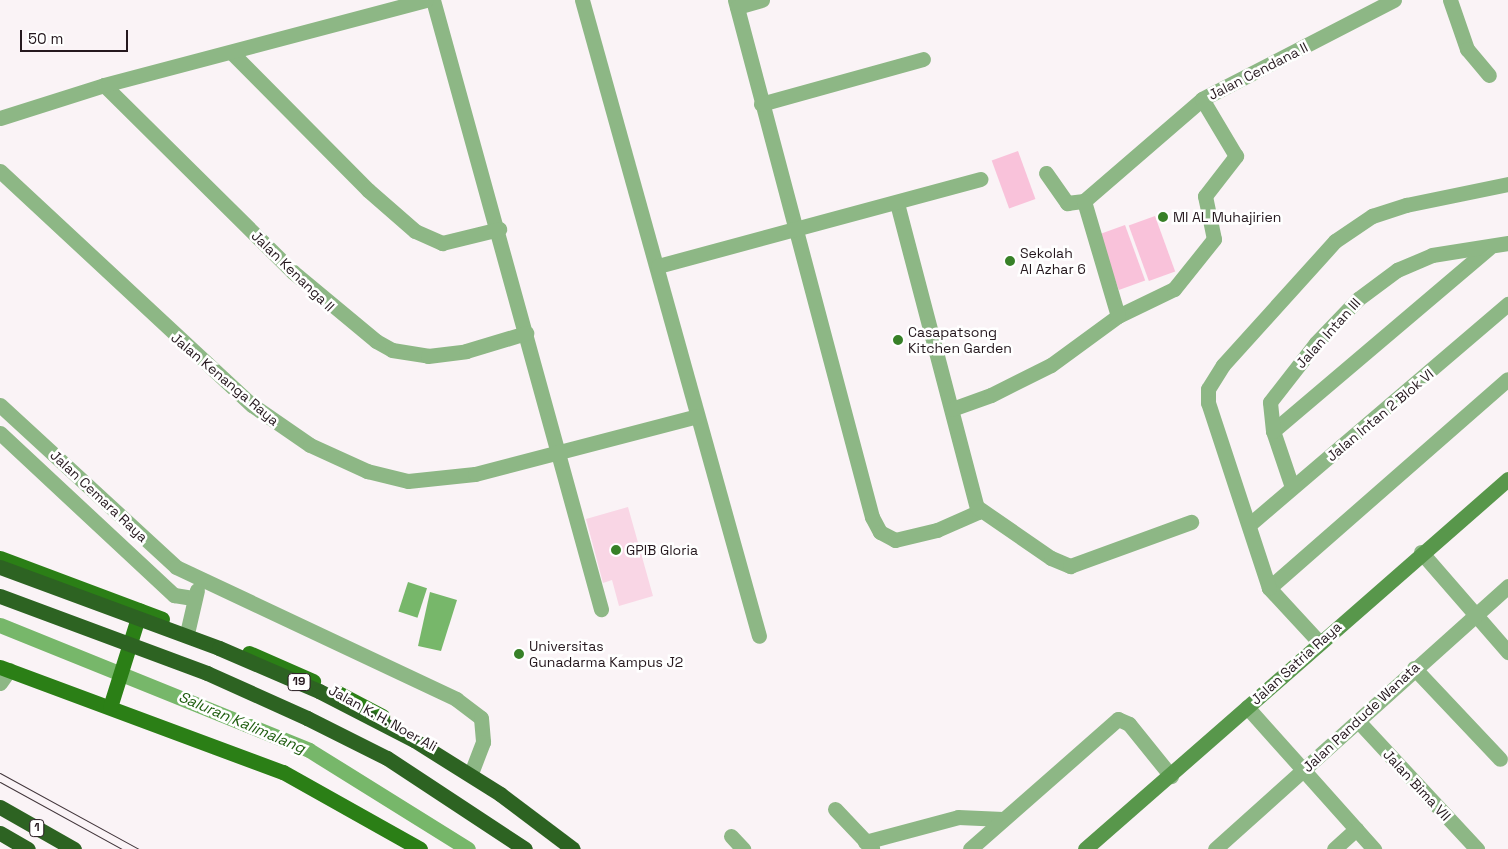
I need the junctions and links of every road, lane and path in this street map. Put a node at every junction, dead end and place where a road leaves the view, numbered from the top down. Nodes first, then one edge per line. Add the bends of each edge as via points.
1 (426, 0) edge
2 (433, 0) edge
3 (582, 0) edge
4 (762, 0) edge
5 (1394, 0) edge
6 (1450, 0) edge
7 (736, 4) edge
8 (233, 54) junction
9 (923, 59) dead end
10 (1488, 75) dead end
11 (104, 85) junction
12 (1202, 99) junction
13 (761, 104) junction
14 (0, 118) edge
15 (0, 171) edge
16 (1046, 173) dead end
17 (980, 179) dead end
18 (1508, 184) edge
19 (1084, 201) junction
20 (896, 203) junction
21 (793, 228) junction
22 (499, 229) junction
23 (1508, 243) edge
24 (1490, 248) junction
25 (658, 266) junction
26 (1508, 304) edge
27 (1118, 316) junction
28 (526, 333) junction
29 (1508, 379) edge
30 (0, 405) edge
31 (952, 408) junction
32 (697, 416) junction
33 (1273, 431) junction
34 (0, 433) edge
35 (560, 454) junction
36 (1508, 478) edge
37 (1292, 487) junction
38 (977, 507) junction
39 (1191, 522) dead end
40 (1250, 524) junction
41 (1421, 552) junction
42 (0, 558) edge
43 (0, 567) edge
44 (202, 580) junction
45 (1508, 586) edge
46 (1269, 588) junction
47 (0, 596) edge
48 (193, 598) junction
49 (601, 609) dead end
50 (140, 611) junction
51 (1476, 616) junction
52 (188, 630) junction
53 (759, 636) dead end
54 (1319, 642) junction
55 (1508, 652) edge
56 (5, 668) edge
57 (1414, 668) junction
58 (0, 683) edge
59 (111, 701) junction
60 (1247, 707) junction
61 (1358, 721) junction
62 (1500, 759) dead end
63 (472, 770) junction
64 (1305, 770) junction
65 (1171, 776) junction
66 (0, 807) edge
67 (835, 809) dead end
68 (1003, 819) junction
69 (1356, 829) junction
70 (0, 833) edge
71 (731, 836) dead end
72 (869, 845) edge
73 (416, 848) edge
74 (28, 849) edge
75 (74, 849) edge
76 (524, 849) edge
77 (573, 849) edge
78 (578, 849) edge
79 (743, 849) edge
80 (970, 849) edge
81 (1085, 849) edge
82 (1215, 849) edge
83 (1334, 849) edge
84 (1374, 849) edge
85 (1477, 849) edge

1 - 8 street
2 - 22 street
3 - 25 street
4 - 7 street
5 - 12 street, Jalan Cendana II
6 - 10 street via 1467,49
7 - 13 street
8 - 11 street
8 - 22 street via 368,190 415,231 442,242
9 - 13 street
11 - 14 street
11 - 28 street, Jalan Kenanga II via 300,279 376,341 392,350 428,356 466,351
12 - 19 street, Jalan Cendana II
12 - 27 street via 1236,156 1205,196 1214,239 1174,288
13 - 21 street
15 - 35 street, Jalan Kenanga Raya via 252,405 339,461 387,477 426,481
16 - 19 street via 1067,203
17 - 20 street
18 - 40 street via 1372,216 1334,241 1223,364 1208,389 1208,403
19 - 27 street
20 - 21 street
20 - 31 street
21 - 25 street
21 - 38 street via 876,526 890,539 910,538 972,517
22 - 28 street
23 - 24 street, Jalan Intan III
24 - 33 street
24 - 33 street, Jalan Intan III via 1432,256 1396,270 1358,299 1275,392 1270,402
25 - 32 street
26 - 37 street, Jalan Intan 2 Blok VI
27 - 31 street via 1051,365 991,395
28 - 35 street
29 - 46 street
30 - 44 street, Jalan Cemara Raya via 176,567
31 - 38 street
32 - 35 street, Jalan Kenanga Raya
32 - 53 street
33 - 37 street, Jalan Intan III
34 - 48 street, Jalan Cemara Raya via 174,595
35 - 49 street
36 - 41 street, Jalan Satria Raya
37 - 40 street, Jalan Intan 2 Blok VI
38 - 39 street via 1051,558 1070,566
40 - 46 street
41 - 51 street
41 - 54 street, Jalan Satria Raya
42 - 50 main road, Jalan K. H. Noer Ali
43 - 77 highway, 19, bridge via 219,648 319,691 414,740 500,794
44 - 48 street
44 - 63 street, Jalan Cemara Raya via 456,699 481,718 483,742
45 - 51 street, Jalan Pandude Wanata
46 - 54 street
47 - 76 highway, 19, bridge via 207,673 307,718 386,758
48 - 52 street
50 - 52 main road, Jalan K. H. Noer Ali
50 - 59 main road
51 - 55 street
51 - 57 street, Jalan Pandude Wanata
52 - 63 main road, Jalan K. H. Noer Ali via 361,704
54 - 60 street, Jalan Satria Raya
56 - 58 street
56 - 59 main road
57 - 61 street, Jalan Pandude Wanata
57 - 62 street
59 - 73 main road via 283,772
60 - 64 street
60 - 65 street, Jalan Satria Raya
61 - 64 street, Jalan Pandude Wanata
61 - 85 street, Jalan Bima VII
63 - 78 main road, Jalan K. H. Noer Ali
64 - 69 street
64 - 82 street, Jalan Pandude Wanata
65 - 68 street via 1132,728 1120,719
65 - 81 street, Jalan Satria Raya
66 - 75 highway, 1
67 - 72 street
68 - 72 street via 958,817
68 - 80 street
69 - 83 street
69 - 84 street
70 - 74 highway, 1
71 - 79 street

